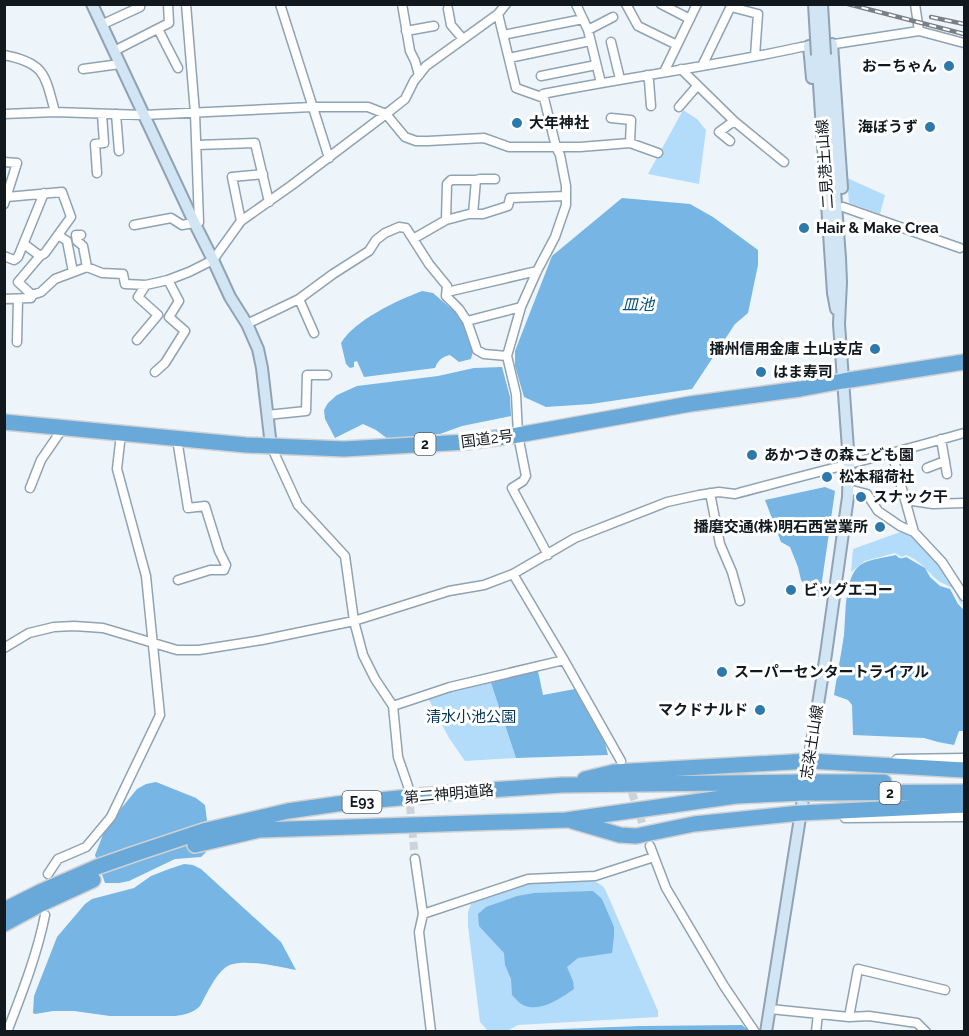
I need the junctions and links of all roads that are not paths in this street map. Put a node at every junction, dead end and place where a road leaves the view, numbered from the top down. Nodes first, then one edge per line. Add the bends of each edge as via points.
1 (92, 4) edge
2 (168, 4) edge
3 (186, 4) edge
4 (280, 4) edge
5 (402, 4) edge
6 (506, 4) edge
7 (661, 4) edge
8 (697, 4) edge
9 (814, 4) edge
10 (822, 4) edge
11 (915, 4) edge
12 (580, 6) edge
13 (629, 6) edge
14 (732, 6) edge
15 (140, 7) dead end
16 (448, 9) dead end
17 (498, 14) junction
18 (613, 16) dead end
19 (583, 19) junction
20 (690, 19) junction
21 (101, 25) junction
22 (434, 26) dead end
23 (158, 29) junction
24 (588, 30) junction
25 (406, 31) junction
26 (919, 31) junction
27 (503, 34) junction
28 (462, 39) junction
29 (591, 41) junction
30 (611, 42) dead end
31 (964, 43) edge
32 (832, 44) junction
33 (677, 45) junction
34 (809, 46) junction
35 (114, 51) junction
36 (4, 55) edge
37 (821, 55) junction
38 (755, 56) junction
39 (509, 58) junction
40 (120, 64) junction
41 (596, 65) junction
42 (702, 66) junction
43 (178, 68) dead end
44 (83, 69) dead end
45 (681, 69) junction
46 (664, 72) junction
47 (419, 75) junction
48 (647, 75) junction
49 (541, 76) dead end
50 (620, 79) junction
51 (601, 83) junction
52 (697, 86) junction
53 (544, 98) junction
54 (651, 106) dead end
55 (312, 107) junction
56 (679, 107) dead end
57 (56, 112) junction
58 (195, 113) junction
59 (4, 114) edge
60 (102, 114) junction
61 (116, 114) junction
62 (387, 114) junction
63 (143, 115) junction
64 (611, 118) dead end
65 (734, 121) junction
66 (730, 141) dead end
67 (630, 143) junction
68 (197, 146) junction
69 (556, 147) junction
70 (119, 151) dead end
71 (658, 153) dead end
72 (329, 158) junction
73 (4, 162) edge
74 (784, 162) dead end
75 (97, 173) dead end
76 (263, 174) junction
77 (495, 179) dead end
78 (476, 180) junction
79 (44, 194) junction
80 (566, 196) junction
81 (6, 200) edge
82 (269, 202) junction
83 (843, 207) junction
84 (473, 214) junction
85 (446, 220) junction
86 (241, 221) junction
87 (194, 222) junction
88 (134, 225) dead end
89 (58, 235) junction
90 (81, 235) dead end
91 (413, 239) junction
92 (24, 244) junction
93 (960, 248) dead end
94 (4, 256) edge
95 (40, 256) junction
96 (213, 260) junction
97 (87, 267) junction
98 (537, 271) junction
99 (73, 272) junction
100 (168, 280) junction
101 (841, 282) junction
102 (146, 285) junction
103 (447, 291) junction
104 (833, 293) junction
105 (32, 295) junction
106 (4, 299) edge
107 (18, 299) junction
108 (299, 299) junction
109 (521, 307) junction
110 (467, 321) junction
111 (247, 324) junction
112 (839, 324) junction
113 (314, 333) dead end
114 (137, 340) dead end
115 (17, 342) dead end
116 (507, 356) junction
117 (964, 362) edge
118 (155, 372) dead end
119 (327, 375) dead end
120 (843, 381) junction
121 (267, 415) junction
122 (4, 422) edge
123 (63, 428) junction
124 (964, 432) edge
125 (121, 434) junction
126 (518, 435) junction
127 (177, 439) junction
128 (941, 439) junction
129 (271, 446) junction
130 (892, 453) junction
131 (945, 461) junction
132 (849, 463) junction
133 (927, 468) dead end
134 (947, 474) dead end
135 (30, 488) dead end
136 (848, 489) junction
137 (710, 493) junction
138 (906, 500) junction
139 (964, 503) edge
140 (914, 532) junction
141 (548, 555) junction
142 (513, 574) junction
143 (178, 580) dead end
144 (964, 596) edge
145 (740, 601) dead end
146 (354, 621) junction
147 (154, 643) junction
148 (4, 648) edge
149 (564, 660) junction
150 (393, 706) junction
151 (964, 758) edge
152 (621, 761) dead end
153 (809, 761) junction
154 (964, 770) edge
155 (964, 782) edge
156 (562, 785) junction
157 (408, 786) tunnel mouth
158 (804, 788) junction
159 (964, 792) edge
160 (964, 805) edge
161 (800, 813) junction
162 (964, 817) edge
163 (566, 820) junction
164 (204, 836) junction
165 (650, 846) tunnel mouth
166 (654, 856) junction
167 (416, 859) tunnel mouth
168 (98, 872) junction
169 (48, 874) dead end
170 (4, 910) edge
171 (423, 914) junction
172 (45, 915) dead end
173 (4, 924) edge
174 (945, 990) dead end
175 (770, 1009) junction
176 (818, 1014) junction
177 (849, 1017) junction
178 (7, 1032) edge
179 (431, 1032) edge
180 (755, 1032) edge
181 (766, 1032) edge
182 (816, 1032) edge
183 (926, 1032) edge

1 - 21 main road
2 - 23 street via 169,23
3 - 58 street
4 - 55 street
5 - 25 street
6 - 17 street
7 - 20 street
8 - 20 street
9 - 37 main road, 二見港土山線, bridge
10 - 37 main road, 二見港土山線, bridge
11 - 26 street
12 - 19 street
13 - 33 street via 638,26
14 - 38 street via 758,15
14 - 42 street
15 - 21 street
16 - 28 street via 451,26
17 - 27 street
17 - 28 street
18 - 24 street
19 - 24 street
19 - 27 street
20 - 33 street
21 - 35 main road
22 - 25 street
23 - 35 street
23 - 43 street
24 - 29 street
25 - 47 street
26 - 31 street
26 - 32 street
27 - 39 street
28 - 47 street
29 - 39 street
29 - 41 street
30 - 50 street
32 - 34 street
32 - 83 main road
33 - 46 street
34 - 38 street
34 - 104 main road via 824,252
35 - 40 main road
36 - 57 street via 28,61 38,69 46,80
37 - 101 main road, 二見港土山線
37 - 104 main road, 二見港土山線
38 - 42 street
39 - 53 street via 516,88
40 - 44 street
40 - 63 main road
41 - 49 street
41 - 51 street
42 - 45 street
45 - 46 street
45 - 52 street
46 - 48 street
47 - 62 street via 405,99
48 - 50 street
48 - 54 street
50 - 51 street
51 - 53 street via 543,94
52 - 56 street
52 - 65 street
53 - 69 street
55 - 58 street
55 - 62 street via 368,107
55 - 72 street
57 - 59 street
57 - 60 street
58 - 63 street
58 - 68 street
60 - 61 street
60 - 75 street via 104,143 94,144
61 - 63 street
61 - 70 street
62 - 69 street via 405,137 416,141 484,138 509,147
62 - 72 street
63 - 87 main road
64 - 67 street via 631,120
65 - 66 street via 719,132
65 - 74 street
67 - 69 street
67 - 71 street
68 - 76 street via 255,143
68 - 87 street via 199,222
69 - 80 street
72 - 82 street
73 - 81 street via 17,163
76 - 82 street
76 - 86 street via 232,177
77 - 78 street
78 - 84 street
78 - 85 street via 451,180 447,184
79 - 81 street
79 - 89 street via 62,192 68,208 71,217
79 - 92 street
80 - 84 street via 510,198 508,206
80 - 98 street via 555,237
82 - 86 street
83 - 93 street
83 - 101 main road via 846,261
84 - 85 street
85 - 91 street
86 - 96 street
87 - 88 street via 182,225 171,218
87 - 96 main road
89 - 95 street
89 - 99 street via 67,241
90 - 97 street via 76,235 77,242 83,246
91 - 103 street
91 - 108 street via 406,228 385,233 369,251
92 - 94 street via 14,260
92 - 95 street
95 - 105 street via 18,282
96 - 100 street
96 - 111 main road
97 - 99 street
97 - 102 street via 102,273 123,274 125,284
98 - 103 street
98 - 109 street
99 - 105 street
100 - 102 street
100 - 118 street via 179,301 169,317 185,331
101 - 112 main road, 二見港土山線
102 - 114 street via 138,297 158,315
103 - 110 street via 446,297
104 - 112 main road, 二見港土山線
105 - 107 street
106 - 107 street
107 - 115 street
108 - 111 street
108 - 113 street
109 - 110 street
109 - 116 street
110 - 116 street via 477,350
111 - 121 main road via 258,349
112 - 120 main road, 二見港土山線
116 - 126 street via 516,394
117 - 120 highway, 国道2号 / 2
119 - 121 street via 307,371 306,411
120 - 126 highway, 国道2号 / 2
120 - 132 main road, 志染土山線
121 - 129 main road
122 - 123 highway, 国道2号 / 2
123 - 125 highway, 国道2号 / 2
123 - 135 street via 41,460
124 - 128 street
125 - 127 highway, 国道2号 / 2
125 - 147 street via 117,469 147,576
126 - 129 highway, 国道2号 / 2 via 344,449
126 - 141 street via 526,476 512,488
127 - 129 highway, 国道2号 / 2
127 - 143 street via 188,508 205,506 226,565 224,570
128 - 130 street
128 - 131 street
129 - 146 street via 298,505 345,556
130 - 132 street
130 - 138 street
131 - 133 street
131 - 134 street
132 - 136 main road, 志染土山線
132 - 137 street via 735,495
136 - 140 street via 867,494 878,511
136 - 153 main road, 志染土山線
137 - 141 street via 636,513 575,538
137 - 145 street via 720,544
138 - 139 street
138 - 140 street
140 - 144 street via 942,562
141 - 142 street
142 - 146 street
142 - 149 street
146 - 147 street via 199,650 177,650
146 - 150 street via 363,655
147 - 148 street via 103,628 74,626 29,633
147 - 169 street via 160,715 111,817 86,847 58,859
149 - 150 street via 450,687
149 - 152 street
150 - 157 street via 398,757
151 - 153 street
153 - 154 highway
153 - 156 highway via 614,772
153 - 161 main road, 志染土山線
155 - 158 highway, 2
156 - 158 highway, 第二神明道路 / E93
156 - 164 highway, 第二神明道路 / E93 via 337,804 288,811
158 - 159 highway, 2
158 - 163 highway, 第二神明道路 / E93
160 - 161 highway
161 - 162 street via 844,818
161 - 163 highway via 694,824 636,836
161 - 175 main road, 志染土山線
163 - 164 highway, 第二神明道路 / E93 via 276,828
164 - 168 highway, 第二神明道路 / E93
165 - 166 street
166 - 171 street via 595,876 528,879
166 - 180 street via 666,888
167 - 171 street
168 - 170 highway, 第二神明道路 / E93 via 42,891
168 - 173 highway, 第二神明道路 / E93
171 - 179 street via 419,932
172 - 178 street via 30,972
174 - 177 street via 858,969
175 - 176 street
175 - 181 main road, 志染土山線
176 - 177 street
176 - 182 street
177 - 183 street via 917,1023

